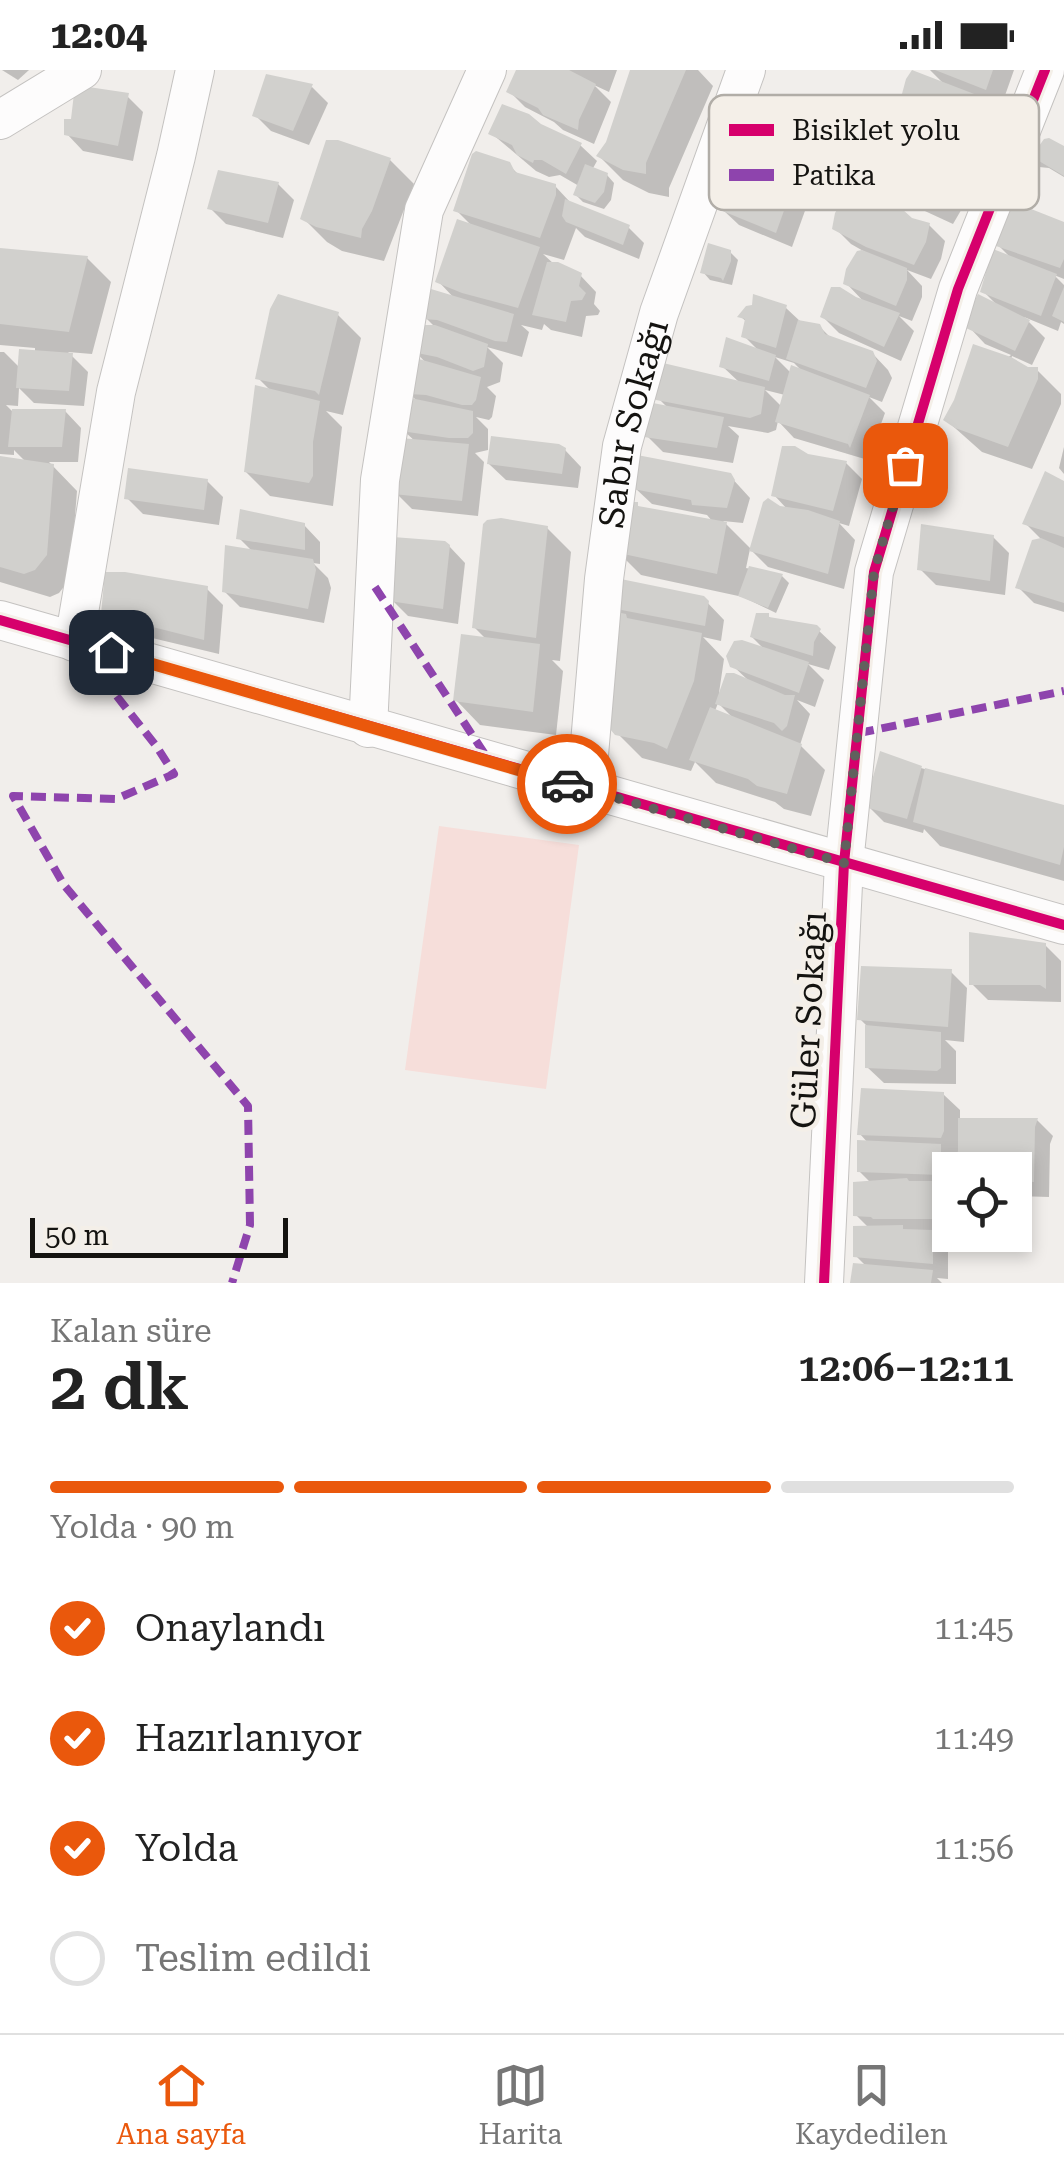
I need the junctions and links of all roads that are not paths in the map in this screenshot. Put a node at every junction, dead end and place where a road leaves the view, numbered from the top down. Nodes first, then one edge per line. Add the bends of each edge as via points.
1 (82, 70) edge
2 (194, 70) edge
3 (488, 70) edge
4 (746, 70) edge
5 (1044, 70) edge
6 (737, 95) edge
7 (1034, 95) edge
8 (0, 120) edge
9 (709, 175) edge
10 (989, 210) edge
11 (0, 620) edge
12 (74, 642) junction
13 (368, 728) junction
14 (586, 790) junction
15 (844, 863) junction
16 (1064, 925) edge
17 (824, 1283) edge

1 - 8 street
2 - 12 street via 116,392
3 - 13 street via 424,210 380,480
4 - 6 street, Sabır Sokağı
5 - 7 street, Güler Sokağı
9 - 14 street, Sabır Sokağı via 622,446
10 - 15 street, Güler Sokağı via 958,289 874,572
11 - 12 street
12 - 13 street
13 - 14 street
14 - 15 street
15 - 16 street
15 - 17 street, Güler Sokağı

